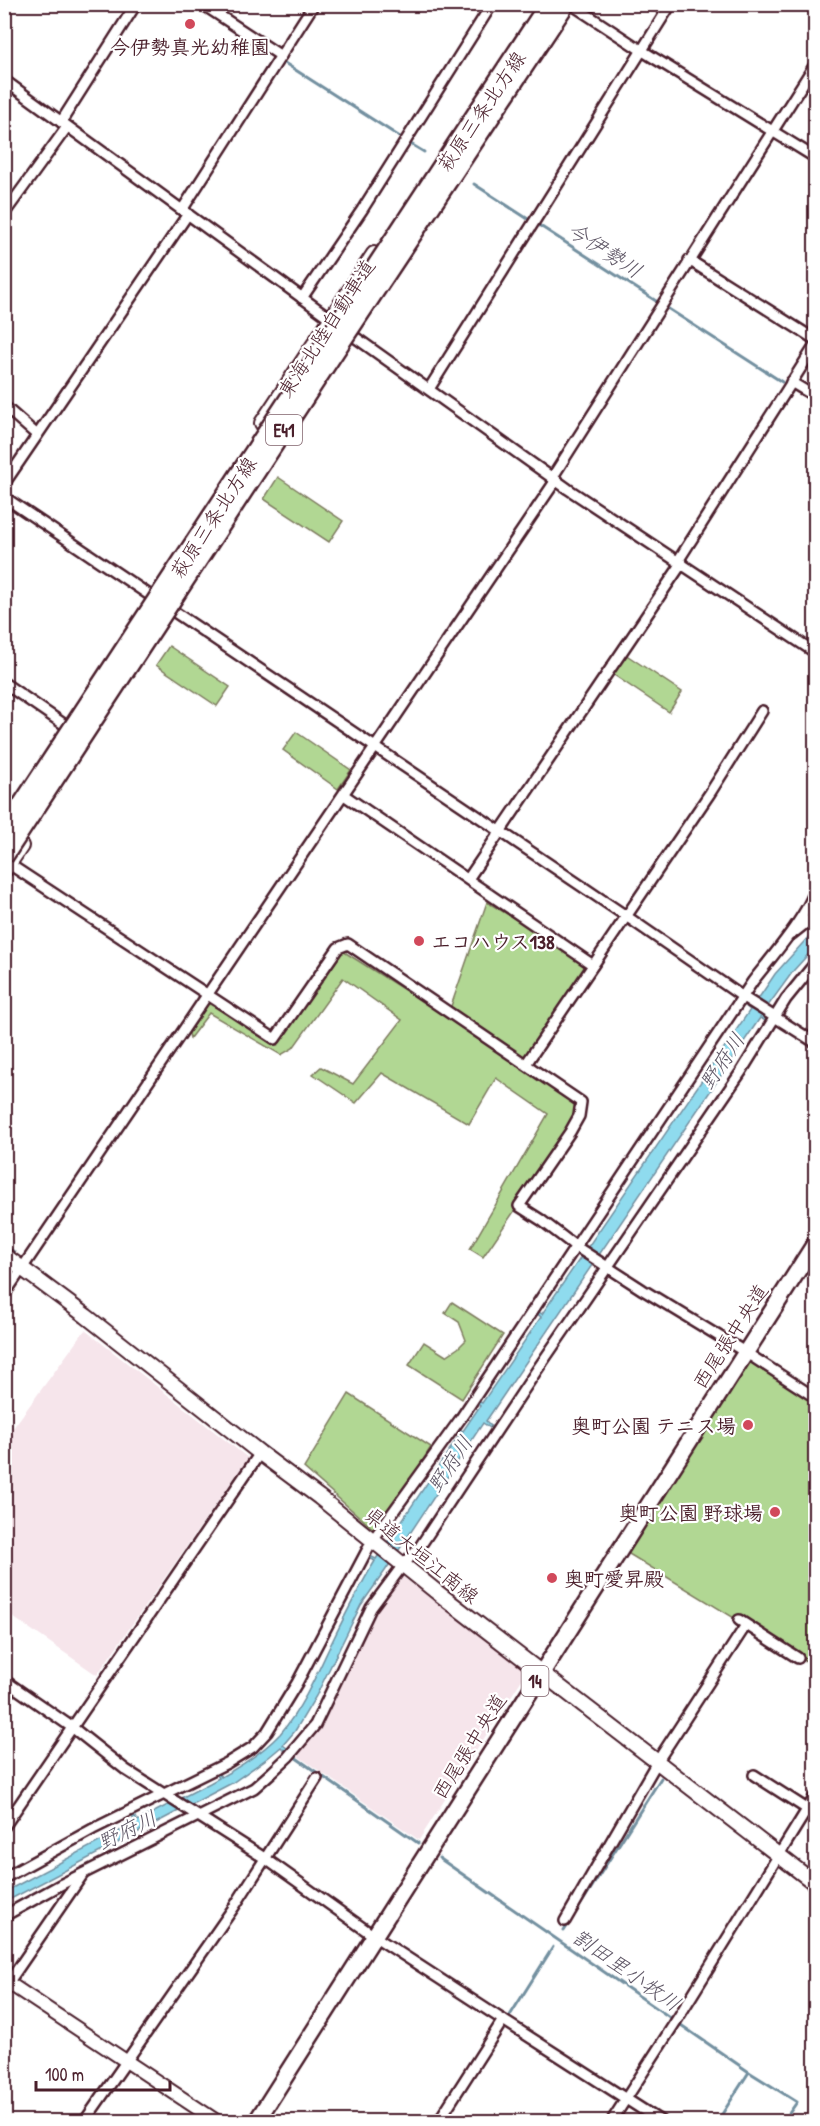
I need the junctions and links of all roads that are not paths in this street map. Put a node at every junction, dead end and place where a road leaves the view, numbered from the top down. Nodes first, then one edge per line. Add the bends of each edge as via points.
1 (136, 4) edge
2 (202, 4) edge
3 (314, 4) edge
4 (492, 4) edge
5 (539, 4) edge
6 (548, 4) edge
7 (671, 4) edge
8 (571, 5) edge
9 (640, 50) junction
10 (281, 56) junction
11 (816, 63) edge
12 (4, 80) edge
13 (64, 124) junction
14 (773, 131) junction
15 (816, 158) edge
16 (185, 212) junction
17 (4, 214) edge
18 (689, 260) junction
19 (302, 298) junction
20 (331, 319) junction
21 (354, 336) junction
22 (816, 342) edge
23 (791, 382) junction
24 (429, 389) junction
25 (816, 397) edge
26 (4, 406) edge
27 (37, 435) junction
28 (554, 479) junction
29 (4, 484) edge
30 (4, 497) edge
31 (680, 562) junction
32 (150, 595) junction
33 (175, 611) junction
34 (816, 653) edge
35 (4, 683) edge
36 (762, 711) dead end
37 (65, 725) junction
38 (376, 747) junction
39 (344, 795) junction
40 (4, 817) edge
41 (4, 831) edge
42 (501, 832) junction
43 (6, 864) edge
44 (468, 879) junction
45 (816, 887) edge
46 (816, 915) edge
47 (626, 916) junction
48 (779, 946) junction
49 (816, 962) edge
50 (593, 965) junction
51 (208, 995) junction
52 (743, 997) junction
53 (775, 1017) junction
54 (816, 1042) edge
55 (526, 1064) junction
56 (816, 1242) edge
57 (575, 1246) junction
58 (4, 1255) edge
59 (608, 1267) junction
60 (22, 1269) junction
61 (4, 1295) edge
62 (745, 1352) junction
63 (816, 1398) edge
64 (261, 1453) junction
65 (372, 1541) junction
66 (403, 1566) junction
67 (798, 1658) dead end
68 (541, 1671) junction
69 (4, 1680) edge
70 (73, 1728) junction
71 (657, 1762) junction
72 (754, 1775) dead end
73 (317, 1778) dead end
74 (164, 1794) junction
75 (816, 1795) edge
76 (807, 1809) junction
77 (198, 1817) junction
78 (4, 1827) edge
79 (778, 1856) junction
80 (266, 1859) junction
81 (84, 1873) junction
82 (4, 1878) edge
83 (816, 1884) edge
84 (4, 1916) edge
85 (565, 1921) dead end
86 (374, 1936) junction
87 (6, 1984) edge
88 (503, 2020) junction
89 (127, 2060) junction
90 (626, 2098) junction
91 (84, 2121) edge
92 (218, 2121) edge
93 (256, 2121) edge
94 (438, 2121) edge
95 (611, 2121) edge
96 (662, 2121) edge

1 - 13 street
2 - 10 street
3 - 10 street
4 - 19 street via 363,210
5 - 20 main road, 萩原三条北方線
6 - 41 highway, 東海北陸自動車道 / E41, bridge
7 - 9 street
8 - 9 street
8 - 21 main road, 萩原三条北方線
8 - 43 highway, 東海北陸自動車道 / E41, bridge via 339,346
9 - 14 street
9 - 24 street
10 - 16 street
11 - 14 street
12 - 13 street
13 - 16 street
13 - 17 street
14 - 15 street
14 - 18 street
16 - 19 street
16 - 27 street
18 - 22 street
18 - 28 street
19 - 20 street
20 - 21 street
20 - 32 main road, 萩原三条北方線
21 - 24 street
21 - 33 main road, 萩原三条北方線
22 - 23 street
23 - 25 street
23 - 31 street
24 - 28 street
26 - 27 street
27 - 29 street
28 - 31 street
28 - 38 street
30 - 32 street
31 - 34 street
31 - 42 street
32 - 33 street
32 - 37 main road, 萩原三条北方線
33 - 38 street
33 - 43 main road, 萩原三条北方線
35 - 37 street
36 - 47 street
37 - 40 main road, 萩原三条北方線
38 - 39 street
38 - 42 street
39 - 44 street
39 - 51 street
42 - 44 street
42 - 47 street
43 - 51 street
44 - 50 street
45 - 48 street via 807,907
46 - 48 street
47 - 50 street
47 - 52 street
48 - 52 street
49 - 53 street
50 - 55 street
51 - 55 street via 275,1039 338,948 348,944
51 - 60 street
52 - 53 street
52 - 57 street
53 - 54 street
53 - 59 street
55 - 57 street via 580,1102 579,1116 519,1206
56 - 62 main road, 西尾張中央道 / 14
57 - 59 street
57 - 65 street via 461,1418
58 - 60 main road, 県道大垣江南線
59 - 62 street
59 - 66 street via 419,1548
60 - 61 street
60 - 64 main road, 県道大垣江南線
62 - 63 street
62 - 68 main road, 西尾張中央道 / 14
64 - 65 main road, 県道大垣江南線
64 - 70 street
65 - 66 main road, 県道大垣江南線
65 - 74 street via 267,1732 238,1757
66 - 68 main road, 県道大垣江南線
66 - 77 street via 371,1608 315,1725 254,1788
67 - 71 street via 743,1623
68 - 71 main road, 県道大垣江南線
68 - 86 main road, 西尾張中央道 / 14
69 - 70 street
70 - 74 street
70 - 78 street
71 - 79 main road, 県道大垣江南線
71 - 85 street
72 - 76 street
73 - 80 street
74 - 77 street
74 - 82 street
75 - 76 street
76 - 79 street
77 - 80 street
77 - 81 street
79 - 83 main road, 県道大垣江南線
79 - 90 street
80 - 86 street
80 - 89 street
81 - 84 street
81 - 87 street
86 - 88 street
86 - 93 main road, 西尾張中央道 / 14
87 - 89 street
88 - 90 street
88 - 94 street
89 - 91 street
89 - 92 street
90 - 95 street
90 - 96 street

